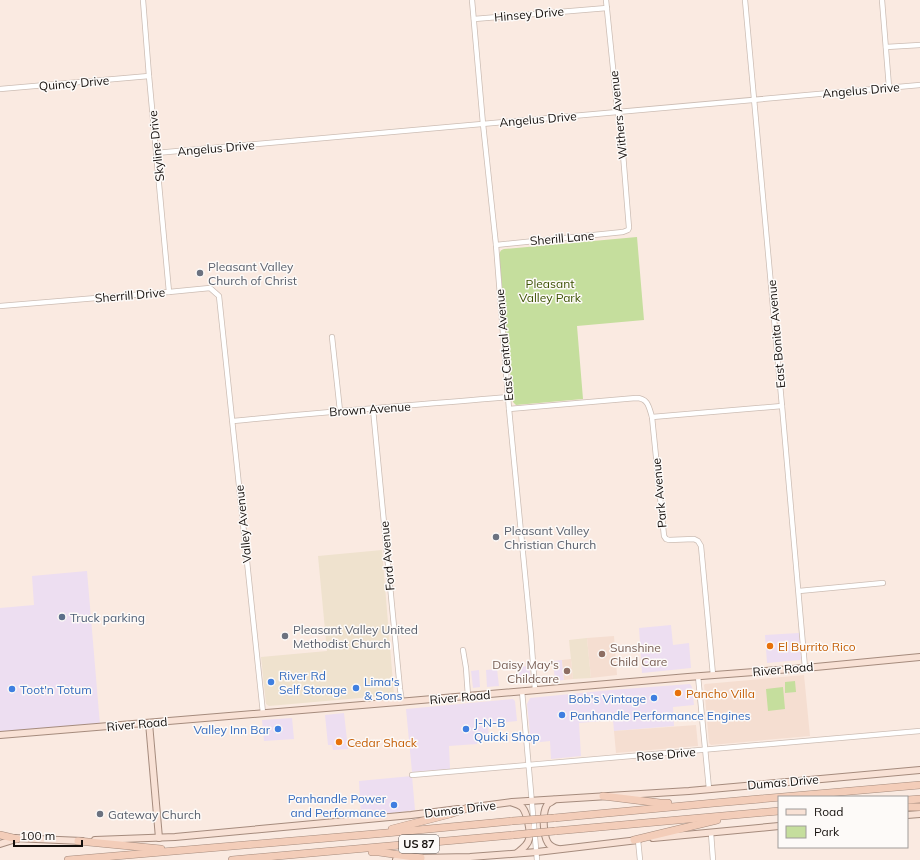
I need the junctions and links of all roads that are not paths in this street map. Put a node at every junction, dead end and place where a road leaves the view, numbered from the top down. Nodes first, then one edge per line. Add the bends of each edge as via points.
1 (143, 0) edge
2 (472, 0) edge
3 (606, 0) edge
4 (745, 0) edge
5 (882, 0) edge
6 (607, 8) junction
7 (474, 19) junction
8 (920, 45) edge
9 (886, 47) junction
10 (149, 76) junction
11 (920, 84) edge
12 (889, 87) junction
13 (0, 89) edge
14 (754, 100) junction
15 (618, 112) junction
16 (483, 124) junction
17 (156, 153) junction
18 (628, 230) joint
19 (496, 244) junction
20 (169, 292) junction
21 (0, 306) edge
22 (223, 334) joint
23 (332, 337) dead end
24 (508, 397) junction
25 (782, 406) junction
26 (373, 409) junction
27 (509, 409) junction
28 (340, 411) junction
29 (652, 417) junction
30 (233, 421) junction
31 (882, 583) dead end
32 (799, 591) junction
33 (463, 650) dead end
34 (920, 657) edge
35 (805, 668) junction
36 (714, 675) junction
37 (698, 676) junction
38 (535, 690) junction
39 (522, 691) junction
40 (468, 696) junction
41 (402, 702) junction
42 (263, 713) junction
43 (149, 723) junction
44 (920, 731) edge
45 (0, 735) edge
46 (705, 750) junction
47 (528, 765) junction
48 (920, 770) edge
49 (412, 775) dead end
50 (920, 785) edge
51 (709, 789) junction
52 (603, 796) junction
53 (787, 796) edge
54 (778, 797) edge
55 (556, 799) junction
56 (920, 799) edge
57 (908, 800) edge
58 (532, 801) junction
59 (512, 802) junction
60 (714, 802) junction
61 (471, 807) junction
62 (908, 807) edge
63 (920, 807) edge
64 (778, 811) edge
65 (920, 814) edge
66 (738, 815) junction
67 (908, 815) edge
68 (778, 826) edge
69 (711, 833) junction
70 (0, 835) edge
71 (366, 835) junction
72 (0, 838) edge
73 (17, 838) junction
74 (160, 838) junction
75 (636, 840) junction
76 (78, 841) junction
77 (0, 844) edge
78 (560, 850) junction
79 (177, 851) junction
80 (324, 852) junction
81 (537, 852) junction
82 (517, 853) junction
83 (421, 858) junction
84 (68, 860) edge
85 (232, 860) edge
86 (396, 860) edge
87 (537, 860) edge
88 (640, 860) edge
89 (713, 860) edge

1 - 10 street, Skyline Drive
2 - 7 street, East Central Avenue
3 - 6 street, Withers Avenue
4 - 14 street, East Bonita Avenue
5 - 9 street
6 - 7 street, Hinsey Drive
6 - 15 street, Withers Avenue
7 - 16 street, East Central Avenue
8 - 9 street
9 - 12 street
10 - 13 street, Quincy Drive
10 - 17 street, Skyline Drive
11 - 12 street, Angelus Drive
12 - 14 street, Angelus Drive
14 - 15 street, Angelus Drive
14 - 25 street, East Bonita Avenue
15 - 16 street, Angelus Drive
15 - 18 street, Withers Avenue via 630,225
16 - 17 street, Angelus Drive
16 - 19 street, East Central Avenue
17 - 20 street, Skyline Drive
18 - 19 street, Sherill Lane
19 - 24 street, East Central Avenue
20 - 21 street, Sherrill Drive
20 - 22 street, Sherrill Drive via 210,288 219,296
22 - 30 street, Valley Avenue
23 - 28 street
24 - 26 street, Brown Avenue
24 - 27 street, East Central Avenue
25 - 29 street
25 - 32 street, East Bonita Avenue
26 - 28 street, Brown Avenue
26 - 41 street, Ford Avenue
27 - 29 street, Park Avenue via 640,398 648,403
27 - 38 street, East Central Avenue
28 - 30 street, Brown Avenue
29 - 36 street, Park Avenue via 664,536 669,540 695,539 701,546
30 - 42 street, Valley Avenue
31 - 32 street
32 - 35 street, East Bonita Avenue
33 - 40 street
34 - 35 main road, River Road
35 - 36 main road, River Road
36 - 37 main road, River Road
37 - 38 main road, River Road
37 - 46 street
38 - 39 main road, River Road
39 - 40 main road, River Road
39 - 47 street
40 - 41 main road, River Road
41 - 42 main road, River Road
42 - 43 main road, River Road
43 - 45 main road, River Road
43 - 74 main road
44 - 46 street, Rose Drive
46 - 47 street, Rose Drive
46 - 51 street
47 - 49 street, Rose Drive
47 - 58 street
48 - 51 main road, Dumas Drive
50 - 53 highway, US 87
51 - 52 main road, Dumas Drive
52 - 55 main road, Dumas Drive
52 - 60 highway via 660,803
54 - 60 highway, US 87
55 - 58 main road, Dumas Drive
55 - 78 main road via 547,804 544,822 548,844
56 - 57 highway
58 - 59 main road, Dumas Drive
58 - 81 street
59 - 61 main road, Dumas Drive
59 - 82 main road via 521,806 525,813 530,838 526,846
60 - 71 highway, US 87, bridge
61 - 71 highway
61 - 74 main road, Dumas Drive via 411,815
62 - 63 highway
64 - 66 highway, US 87
65 - 67 main road
66 - 75 highway
66 - 80 highway, US 87, bridge
68 - 69 main road
69 - 75 main road
69 - 89 street
70 - 73 highway
71 - 79 highway, US 87
72 - 73 main road, Dumas Drive
73 - 76 main road, Dumas Drive
73 - 77 main road
74 - 76 main road, Dumas Drive
75 - 78 main road
75 - 88 street
76 - 79 highway
78 - 81 main road
79 - 84 highway, US 87
80 - 83 highway via 379,852
80 - 85 highway, US 87
81 - 82 main road
81 - 87 street
82 - 83 main road
83 - 86 main road

